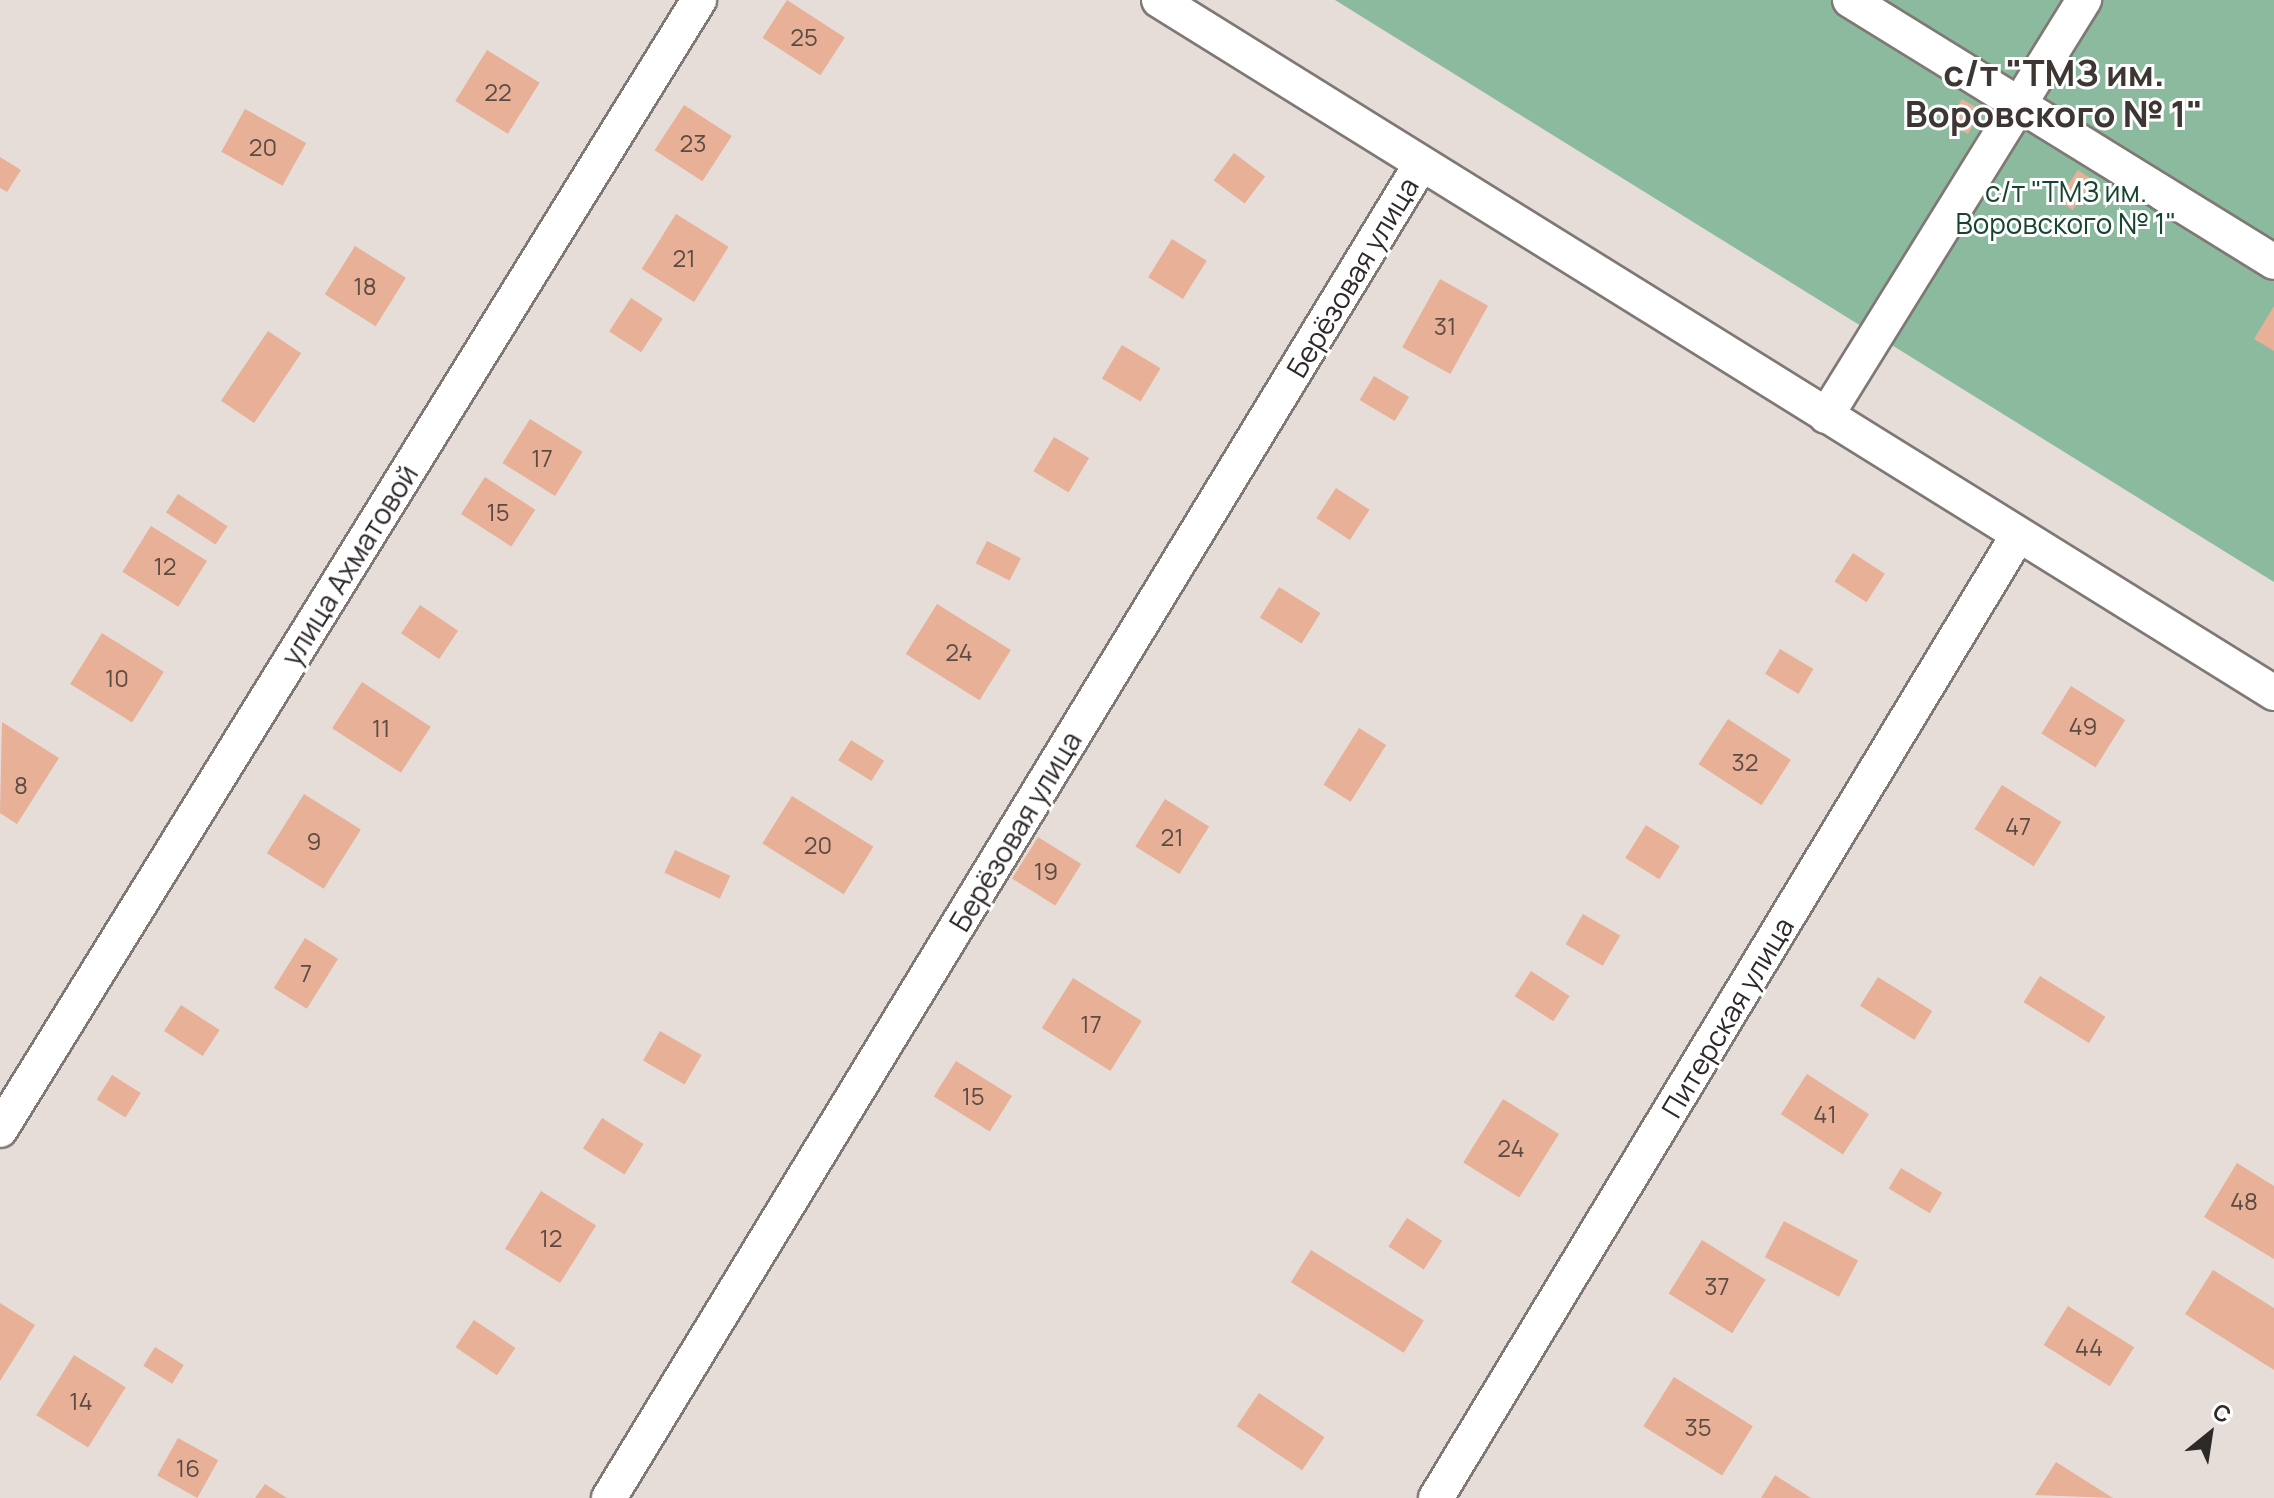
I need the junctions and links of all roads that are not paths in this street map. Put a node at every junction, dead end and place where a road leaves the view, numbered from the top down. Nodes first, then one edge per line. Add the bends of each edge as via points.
1 (699, 0) edge
2 (1159, 0) edge
3 (1850, 0) edge
4 (2084, 0) edge
5 (2019, 106) junction
6 (1421, 164) junction
7 (2274, 262) edge
8 (1826, 416) junction
9 (2018, 535) junction
10 (2274, 693) edge
11 (0, 1130) edge
12 (609, 1498) edge
13 (1436, 1498) edge

1 - 11 street, улица Ахматовой
2 - 6 street
3 - 5 street
4 - 5 street
5 - 7 street
5 - 8 street
6 - 8 street
6 - 12 street, Берёзовая улица
8 - 9 street
9 - 10 street
9 - 13 street, Питерская улица

